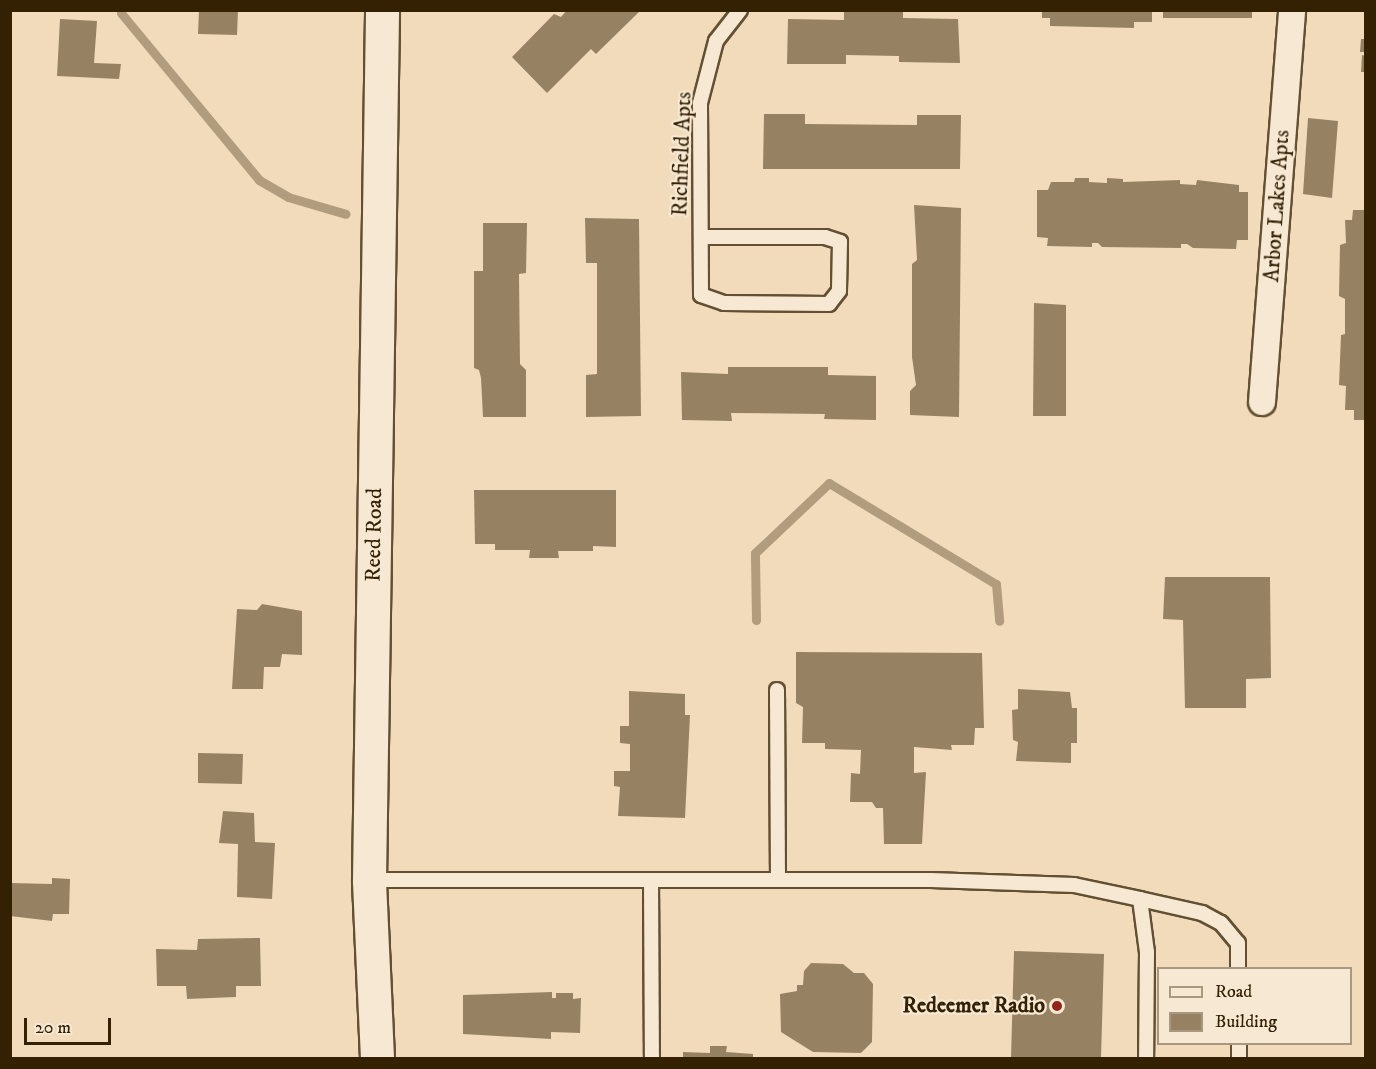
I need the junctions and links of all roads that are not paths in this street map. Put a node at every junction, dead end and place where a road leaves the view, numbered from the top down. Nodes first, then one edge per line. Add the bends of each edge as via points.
1 (382, 10) edge
2 (740, 10) edge
3 (1292, 10) edge
4 (701, 237) junction
5 (1262, 402) dead end
6 (777, 690) dead end
7 (369, 880) junction
8 (651, 880) junction
9 (778, 880) junction
10 (1140, 899) junction
11 (1238, 967) edge
12 (377, 1059) edge
13 (652, 1059) edge
14 (1146, 1059) edge

1 - 7 main road, Reed Road
2 - 4 lane, Richfield Apts via 716,41 700,103
3 - 5 street, Arbor Lakes Apts
4 - 4 lane, Richfield Apts via 701,295 724,303 829,304 839,291 840,242 825,237
6 - 9 lane
7 - 8 lane
7 - 12 main road, Reed Road
8 - 9 lane
8 - 13 lane
9 - 10 lane via 1074,885
10 - 11 lane via 1202,913 1221,923 1238,944
10 - 14 lane via 1148,952

